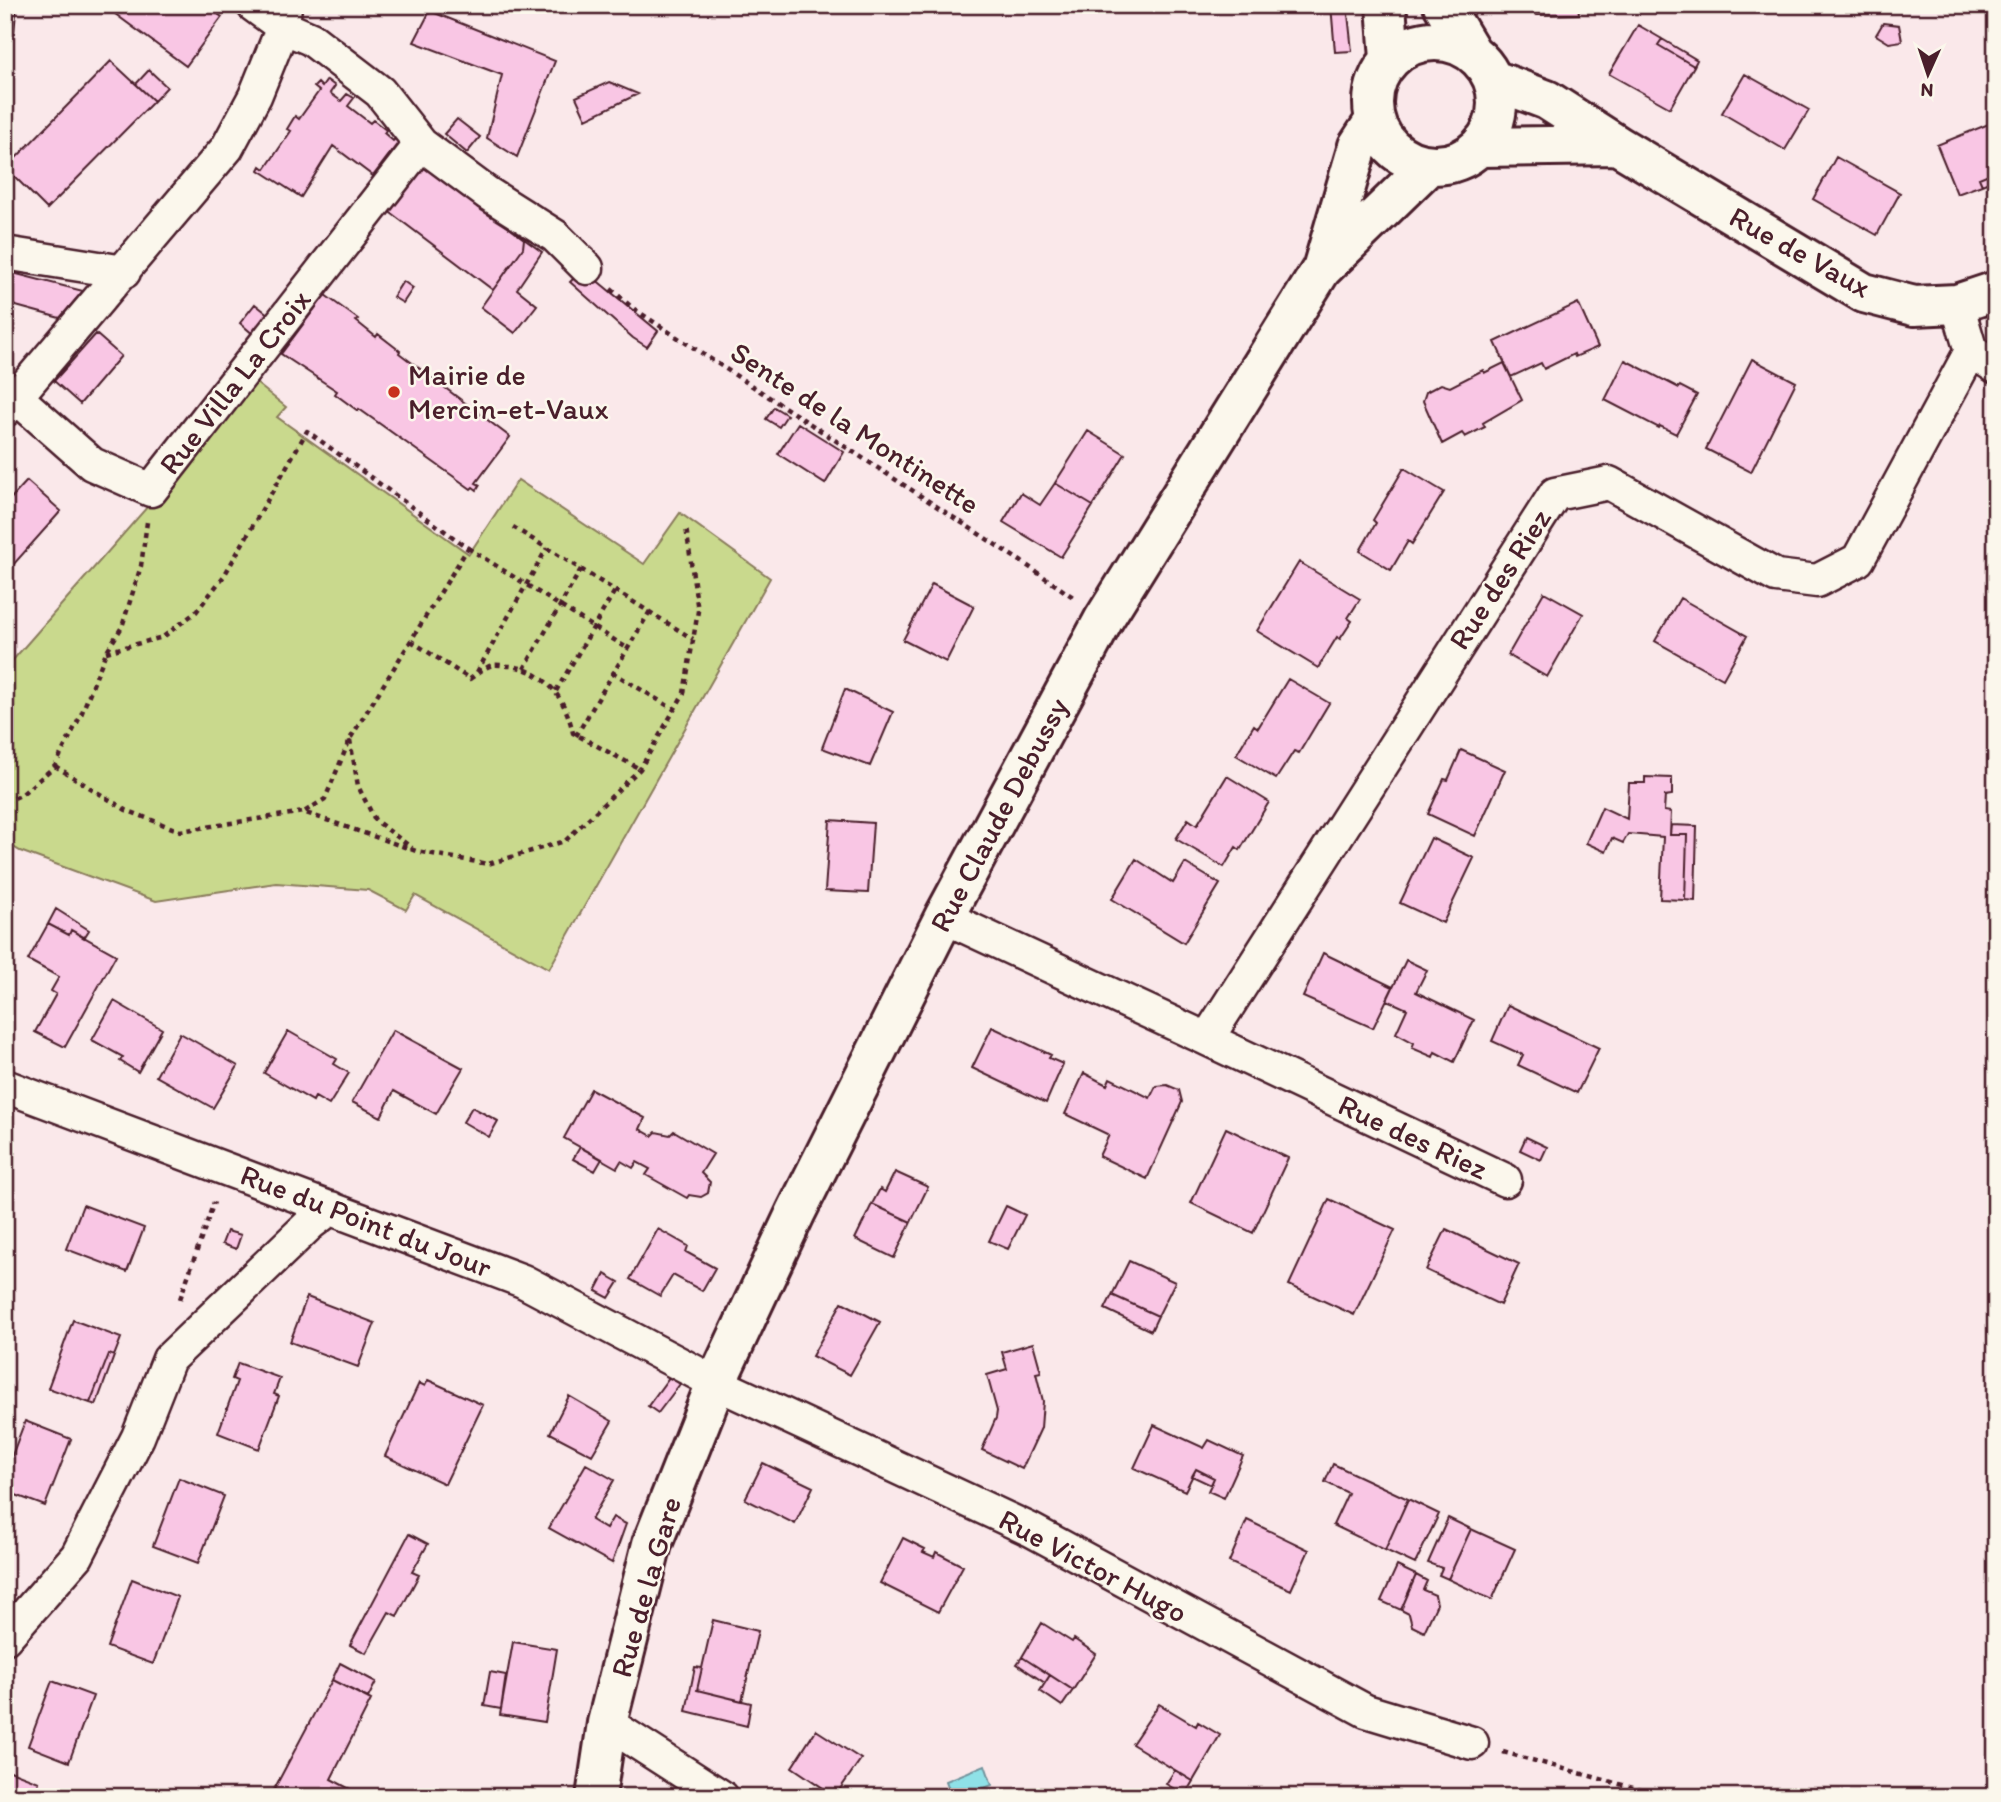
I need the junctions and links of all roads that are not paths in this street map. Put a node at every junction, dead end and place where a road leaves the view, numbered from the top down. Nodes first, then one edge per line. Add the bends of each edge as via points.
1 (253, 5) edge
2 (1386, 5) edge
3 (1443, 5) edge
4 (284, 16) edge
5 (1470, 50) junction
6 (1390, 59) junction
7 (1494, 80) junction
8 (1375, 120) junction
9 (421, 144) junction
10 (1617, 145) junction
11 (1479, 147) junction
12 (1429, 165) junction
13 (5, 253) edge
14 (587, 268) road end
15 (1321, 270) junction
16 (124, 272) junction
17 (1996, 290) edge
18 (1956, 304) junction
19 (1983, 359) edge
20 (11, 404) edge
21 (944, 917) junction
22 (1207, 1039) junction
23 (5, 1086) edge
24 (1505, 1180) dead end
25 (331, 1208) junction
26 (716, 1383) junction
27 (5, 1637) edge
28 (607, 1723) junction
29 (1472, 1743) road end
30 (596, 1797) edge
31 (722, 1797) edge

1 - 4 street
2 - 6 street
3 - 5 street
4 - 9 street via 380,92
4 - 16 street via 255,96 227,148
5 - 6 street via 1429,40 1408,46
5 - 7 street
6 - 8 street via 1374,88
7 - 10 street, Rue de Vaux via 1547,100
7 - 11 street via 1497,116
8 - 12 street via 1396,151
8 - 15 street via 1358,146
9 - 14 street via 555,236
9 - 20 street, Rue Villa La Croix via 151,490 92,464
10 - 11 street
10 - 18 street, Rue de Vaux via 1864,293 1914,306
11 - 12 street via 1465,158
12 - 15 street
13 - 16 street
15 - 21 street, Rue Claude Debussy via 1104,619
16 - 20 street
17 - 18 street, Rue de Vaux
18 - 19 street
19 - 22 street, Rue des Riez via 1858,560 1817,582 1776,576 1609,483 1555,494
21 - 22 street, Rue des Riez
21 - 26 street, Rue Claude Debussy
22 - 24 street, Rue des Riez
23 - 25 street, Rue du Point du Jour
25 - 26 street, Rue du Point du Jour via 523,1280
25 - 27 street via 169,1359 138,1437 77,1556
26 - 28 street, Rue de la Gare via 652,1544
26 - 29 street, Rue Victor Hugo via 1031,1530 1366,1711
28 - 30 street, Rue de la Gare
28 - 31 street

